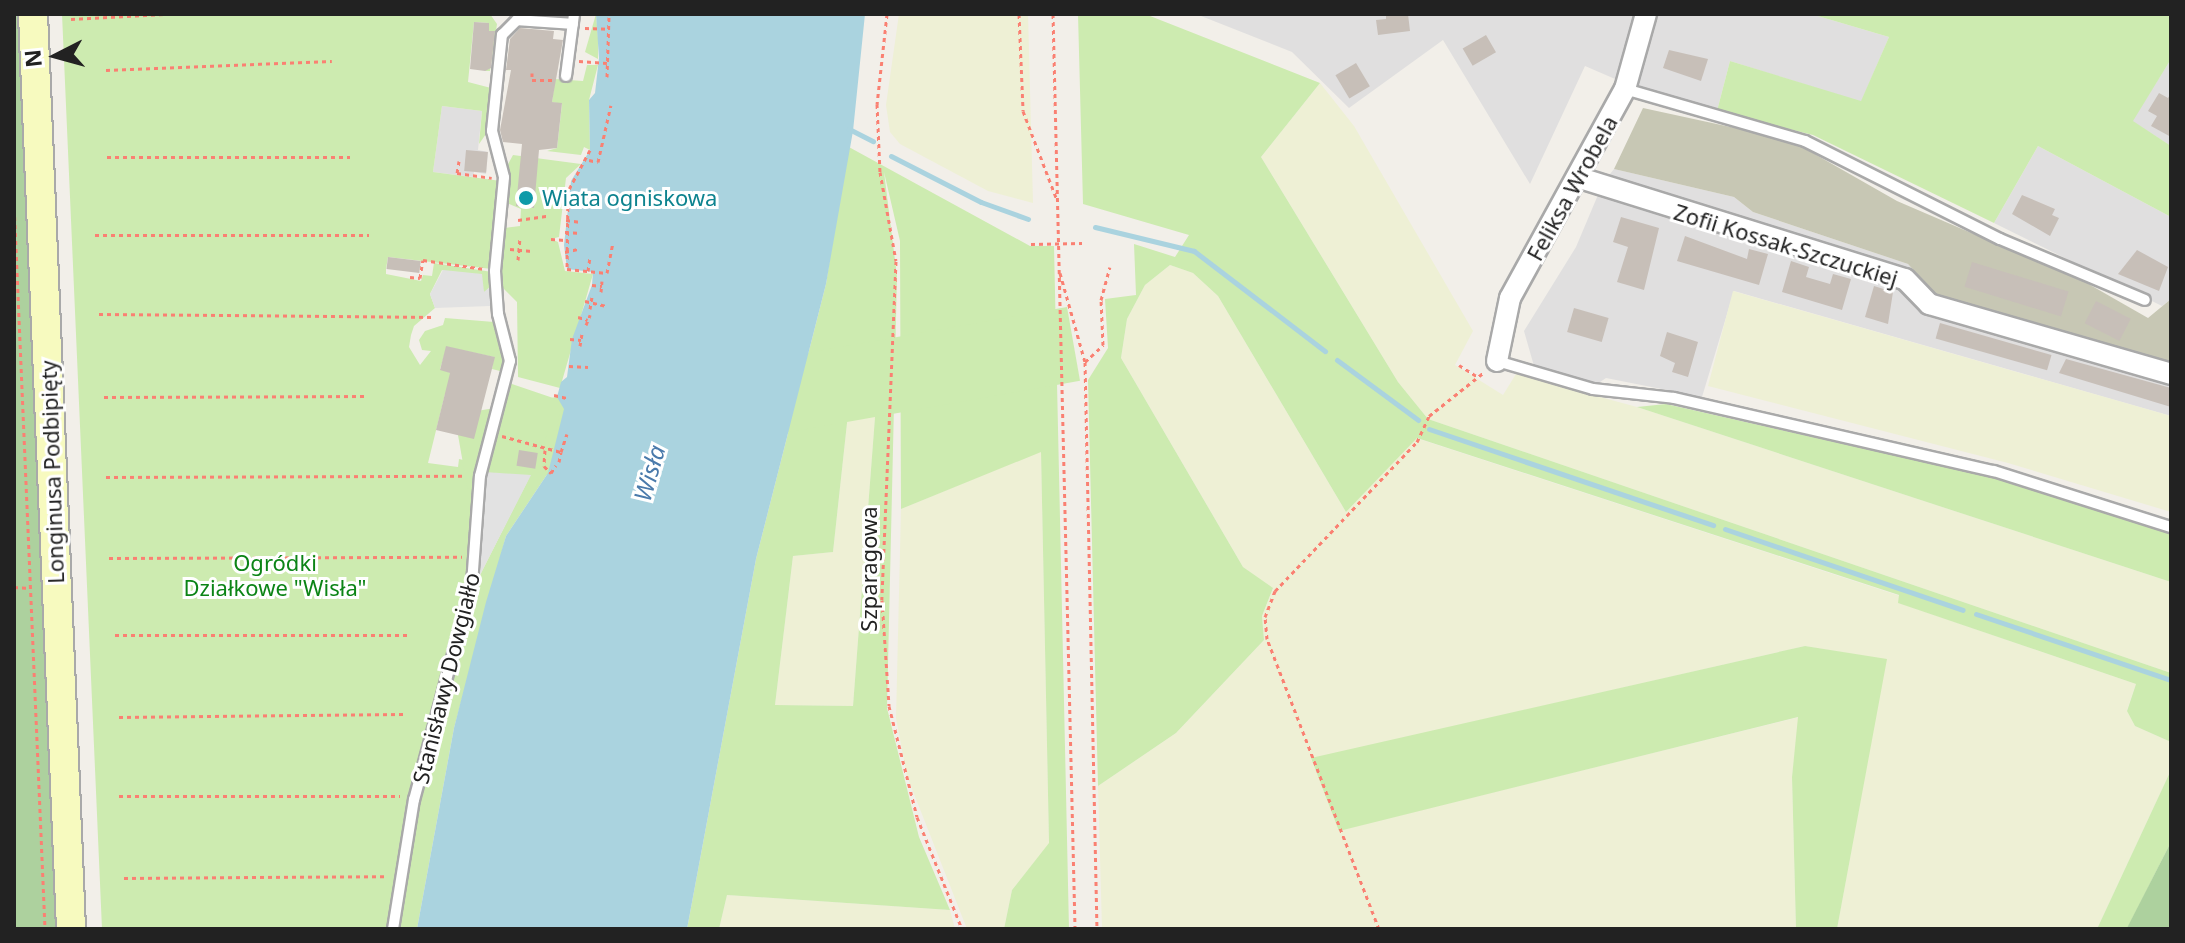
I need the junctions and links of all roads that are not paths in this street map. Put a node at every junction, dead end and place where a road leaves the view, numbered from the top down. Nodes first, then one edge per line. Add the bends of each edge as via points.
1 (33, 14) edge
2 (1646, 14) edge
3 (573, 19) edge
4 (566, 76) dead end
5 (1625, 89) junction
6 (1580, 178) junction
7 (2145, 300) dead end
8 (1497, 361) joint
9 (2171, 374) edge
10 (2171, 527) edge
11 (71, 929) edge
12 (393, 929) edge

1 - 11 street, Longinusa Podbipięty
2 - 5 street, Feliksa Wrobela
3 - 4 lane
3 - 12 lane, Stanisławy Dowgiałło via 517,20 502,35 492,131 504,179 495,271 498,314 510,361 483,461 475,569 414,800
5 - 6 street, Feliksa Wrobela
5 - 7 lane via 1805,141 2000,239
6 - 8 street, Feliksa Wrobela via 1510,298
6 - 9 street, Zofii Kossak-Szczuckiej via 1905,279 1929,304
8 - 10 lane via 1593,389 1674,398 1994,471

